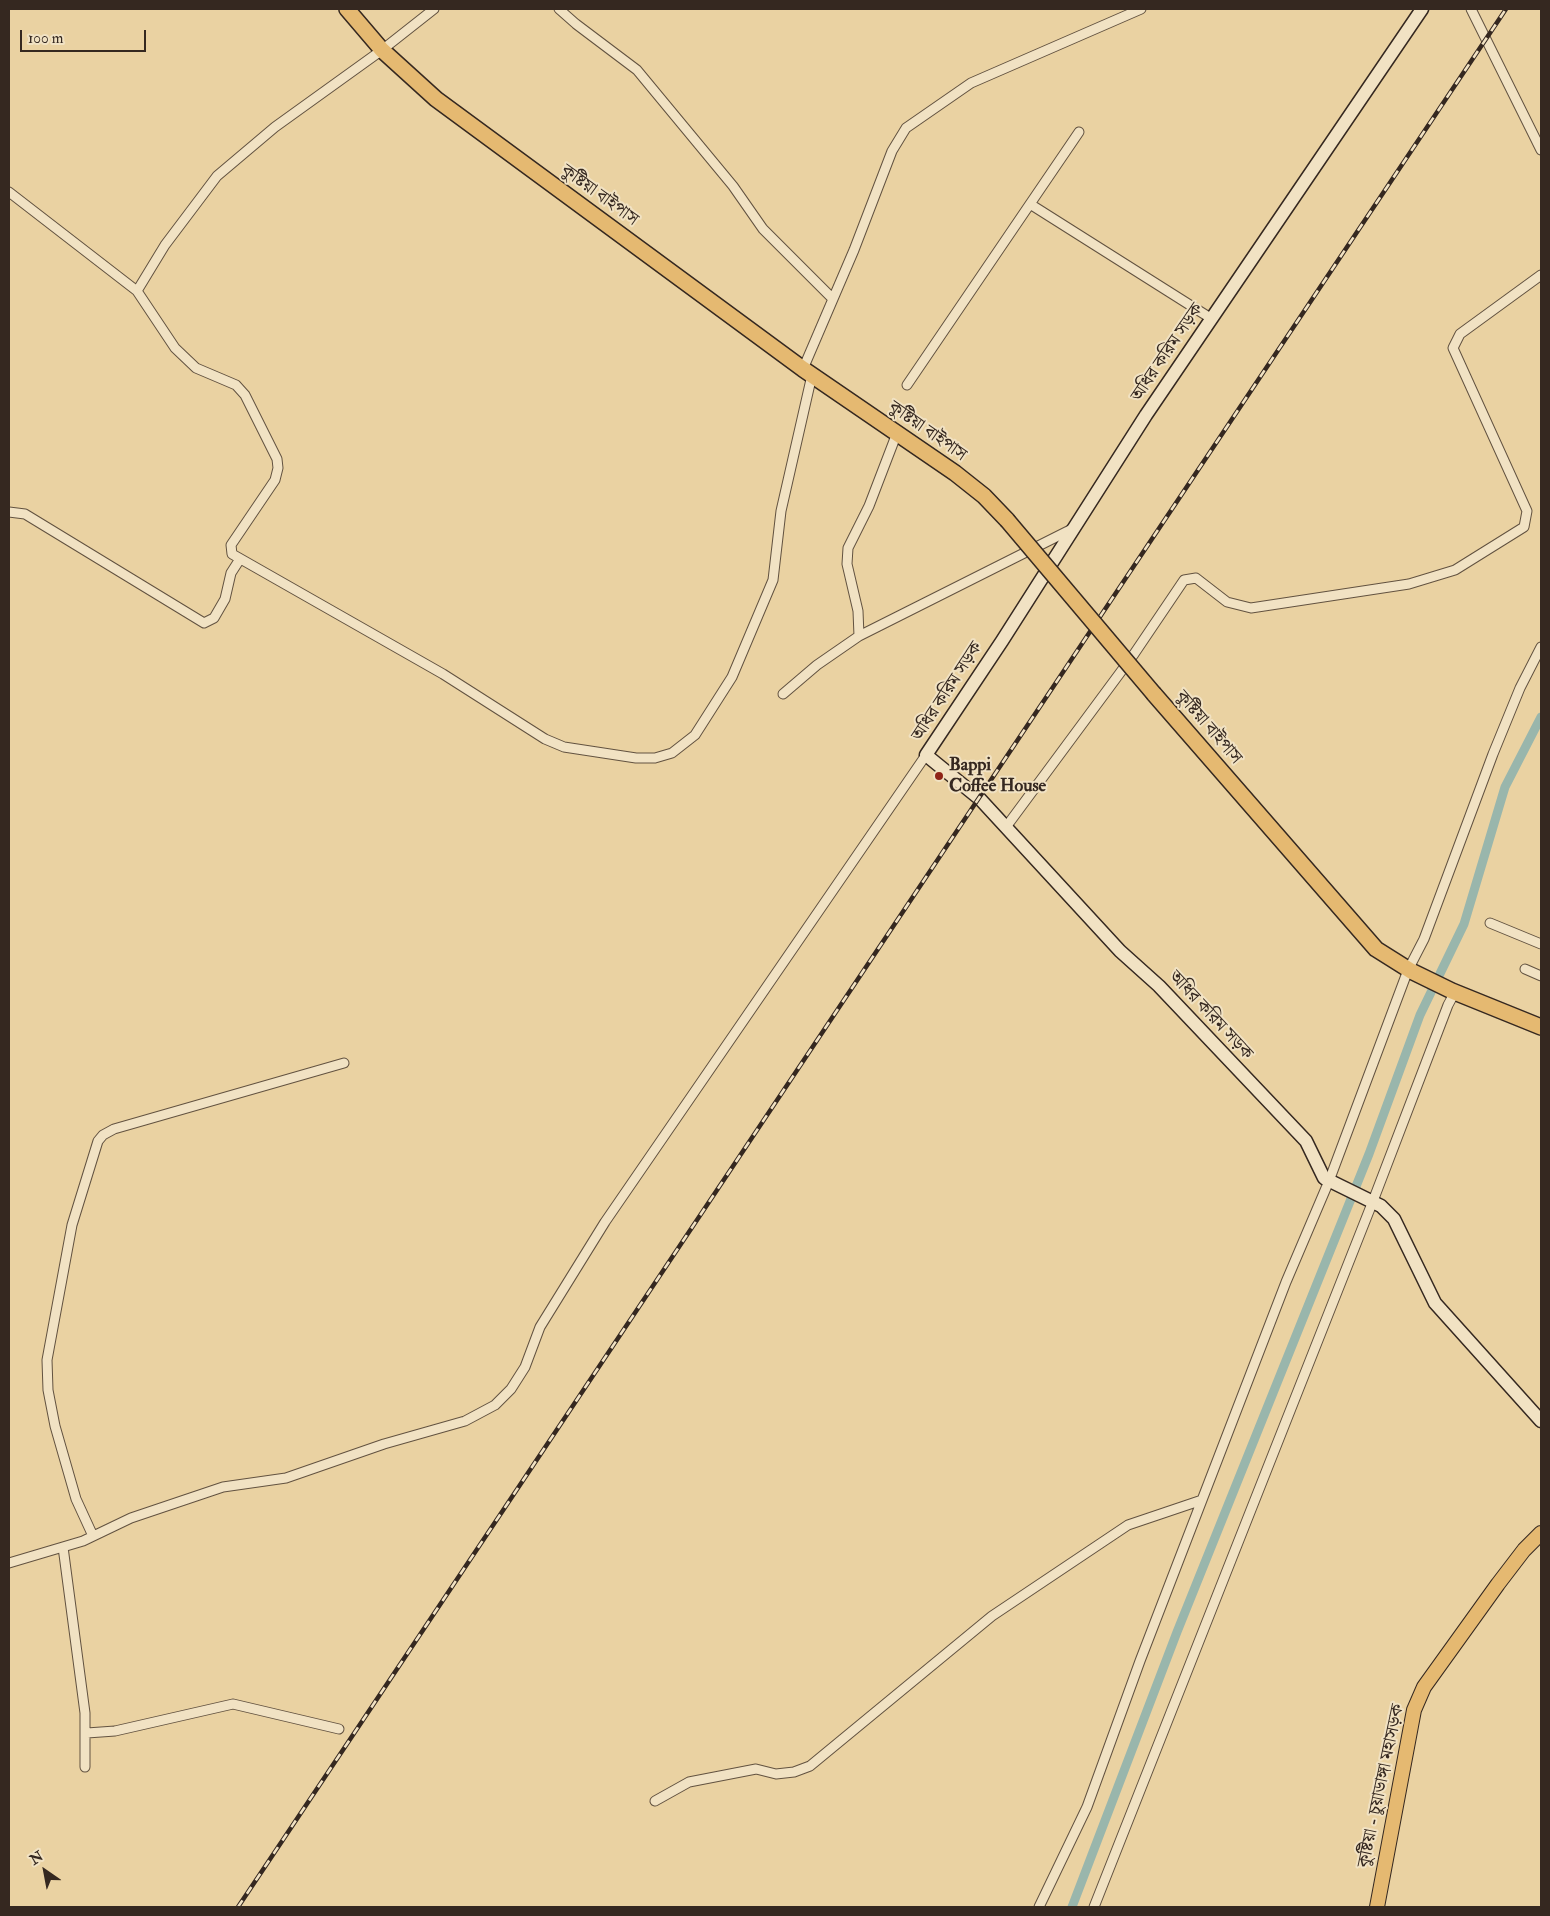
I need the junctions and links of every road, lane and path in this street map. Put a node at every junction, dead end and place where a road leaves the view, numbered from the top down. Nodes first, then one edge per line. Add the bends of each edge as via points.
1 (347, 9) edge
2 (434, 9) edge
3 (559, 9) edge
4 (1141, 9) edge
5 (1422, 9) edge
6 (1471, 9) edge
7 (382, 50) junction
8 (1079, 132) dead end
9 (1541, 150) edge
10 (9, 192) edge
11 (1030, 204) junction
12 (1541, 275) edge
13 (137, 291) junction
14 (832, 298) junction
15 (1212, 319) junction
16 (807, 372) junction
17 (907, 385) dead end
18 (897, 433) junction
19 (9, 512) edge
20 (1074, 528) junction
21 (240, 559) junction
22 (859, 636) junction
23 (1541, 647) edge
24 (783, 694) dead end
25 (926, 755) junction
26 (1006, 827) junction
27 (1490, 923) dead end
28 (1541, 944) edge
29 (1524, 969) dead end
30 (1410, 971) junction
31 (1541, 976) edge
32 (1453, 992) junction
33 (1541, 1026) edge
34 (344, 1063) dead end
35 (1331, 1182) junction
36 (1373, 1201) junction
37 (1541, 1421) edge
38 (1202, 1500) junction
39 (1541, 1533) edge
40 (93, 1536) junction
41 (63, 1547) junction
42 (9, 1563) edge
43 (339, 1728) dead end
44 (86, 1733) junction
45 (85, 1767) dead end
46 (655, 1801) dead end
47 (1039, 1907) edge
48 (1094, 1907) edge
49 (1377, 1907) edge

1 - 7 highway, কুষ্টিয়া বাইপাস
2 - 7 street
3 - 14 street via 637,70 733,186 763,229
4 - 14 street via 971,83 906,128 892,151
5 - 15 main road, অধির করিম সড়ক
6 - 9 street
7 - 13 street via 275,127 217,176 165,245
7 - 16 highway, কুষ্টিয়া বাইপাস via 436,99
8 - 11 street
10 - 13 street
11 - 15 street
11 - 17 street
12 - 26 street via 1460,334 1454,348 1527,511 1524,527 1455,570 1399,585 1251,608 1227,602 1196,578 1184,580 1134,654
13 - 21 street via 185,358 196,368 236,386 245,395 277,459 275,480 231,545 232,554
14 - 16 street
15 - 20 main road, অধির করিম সড়ক
16 - 18 highway, কুষ্টিয়া বাইপাস
16 - 21 street via 781,511 773,580 732,677 695,735 672,753 655,758 636,758 564,747 545,739 443,674
18 - 22 street via 869,506 848,548 847,564 858,611
18 - 30 highway, কুষ্টিয়া বাইপাস, bridge via 984,496 1376,949
19 - 21 street via 25,514 204,623 218,612 231,573
20 - 22 street
20 - 25 main road, অধির করিম সড়ক
22 - 24 street
23 - 30 street via 1493,754
25 - 26 main road, অধির করিম সড়ক via 980,799
25 - 40 street via 605,1222 540,1327 525,1367 496,1405 466,1421 384,1444 286,1478 223,1487 132,1518
26 - 35 main road, অধির করিম সড়ক via 1120,951 1158,986 1306,1141 1321,1172
27 - 28 street
29 - 31 street
30 - 32 highway, কুষ্টিয়া বাইপাস
30 - 35 street
32 - 33 highway, কুষ্টিয়া বাইপাস
32 - 36 street
34 - 40 street via 114,1129 98,1142 72,1225 47,1360 54,1426 76,1499
35 - 36 main road
35 - 38 street via 1286,1282
36 - 37 main road via 1394,1219 1435,1303
36 - 48 street
38 - 46 street via 1128,1525 1016,1600 984,1622 810,1766 785,1773 766,1773 756,1769 689,1782
38 - 47 street via 1087,1807
39 - 49 main road, কুষ্টিয়া - চুয়াডাঙ্গা মহাসড়ক via 1498,1584 1424,1688 1414,1710
40 - 41 street
41 - 42 street
41 - 44 street
43 - 44 street via 233,1704 116,1731
44 - 45 street

